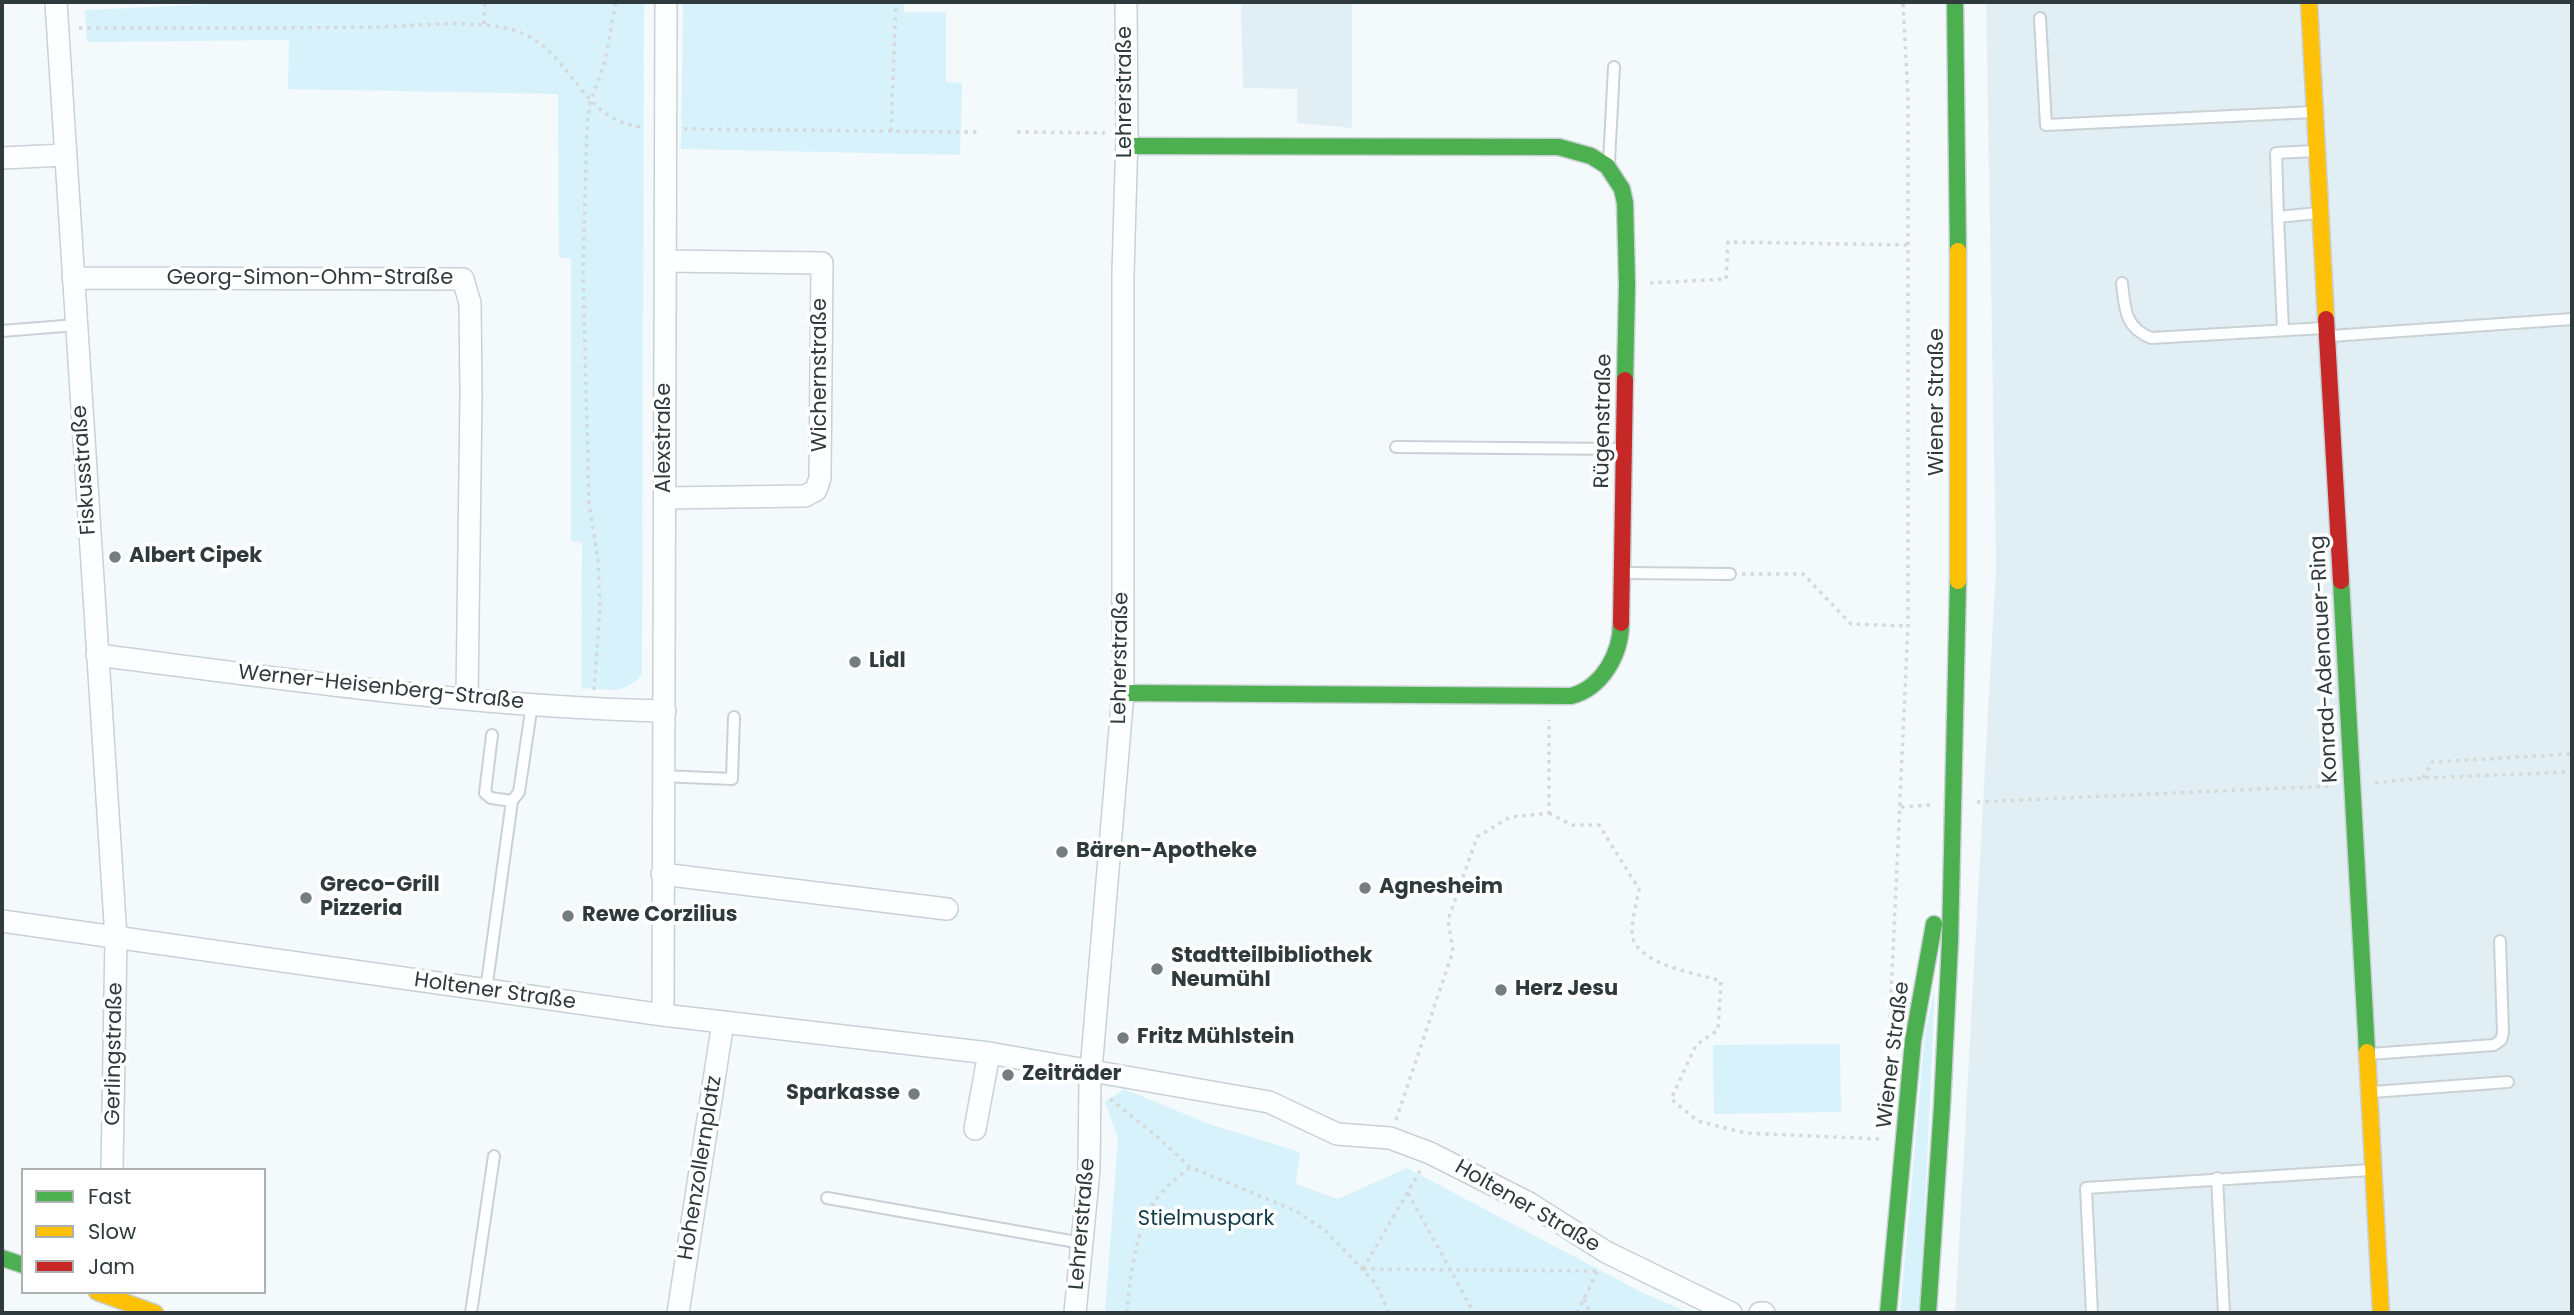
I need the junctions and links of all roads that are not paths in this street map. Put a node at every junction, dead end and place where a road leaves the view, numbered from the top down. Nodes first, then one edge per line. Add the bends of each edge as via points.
1 (57, 2) edge
2 (666, 2) edge
3 (1126, 2) edge
4 (1955, 2) edge
5 (2309, 2) edge
6 (2040, 18) dead end
7 (1614, 67) dead end
8 (2316, 112) junction
9 (1127, 140) junction
10 (2318, 151) junction
11 (65, 155) junction
12 (2, 158) edge
13 (1608, 169) junction
14 (2321, 212) junction
15 (2278, 217) junction
16 (665, 261) junction
17 (73, 278) junction
18 (2122, 283) dead end
19 (2572, 319) edge
20 (76, 325) junction
21 (2283, 330) junction
22 (2, 331) edge
23 (2328, 332) junction
24 (1396, 447) dead end
25 (1624, 449) junction
26 (665, 498) junction
27 (1622, 573) junction
28 (1730, 574) road end
29 (97, 655) junction
30 (1123, 693) junction
31 (467, 698) junction
32 (532, 704) junction
33 (665, 711) junction
34 (734, 717) dead end
35 (492, 735) dead end
36 (662, 776) junction
37 (512, 801) junction
38 (1953, 803) junction
39 (662, 874) junction
40 (947, 909) dead end
41 (2, 921) edge
42 (116, 938) junction
43 (2500, 941) dead end
44 (486, 990) junction
45 (663, 1015) junction
46 (723, 1022) junction
47 (989, 1053) junction
48 (2367, 1054) junction
49 (1090, 1076) junction
50 (2508, 1082) dead end
51 (2369, 1093) junction
52 (975, 1129) dead end
53 (494, 1156) dead end
54 (112, 1168) edge
55 (2373, 1170) junction
56 (2217, 1178) junction
57 (827, 1198) dead end
58 (1082, 1243) junction
59 (2, 1258) edge
60 (21, 1264) edge
61 (106, 1299) edge
62 (155, 1313) edge
63 (471, 1313) edge
64 (678, 1313) edge
65 (1075, 1313) edge
66 (1731, 1313) edge
67 (1888, 1313) edge
68 (1928, 1313) edge
69 (2092, 1313) edge
70 (2224, 1313) edge
71 (2381, 1313) edge

1 - 11 street, Fiskusstraße
2 - 16 street, Alexstraße
3 - 9 street, Lehrerstraße
4 - 38 street, Wiener Straße via 1960,275
5 - 8 street, Konrad-Adenauer-Ring
6 - 8 lane via 2046,125
7 - 13 lane
8 - 10 street, Konrad-Adenauer-Ring
9 - 13 street via 1559,147 1591,156
9 - 30 street, Lehrerstraße
10 - 14 street, Konrad-Adenauer-Ring
10 - 15 lane via 2276,153
11 - 12 street
11 - 17 street, Fiskusstraße
13 - 25 street, Rügenstraße via 1622,189 1627,285
14 - 15 lane
14 - 23 street, Konrad-Adenauer-Ring
15 - 21 lane
16 - 26 street, Alexstraße
16 - 26 street, Wichernstraße via 822,263 820,478 816,490 805,496
17 - 20 street, Fiskusstraße
17 - 31 street, Georg-Simon-Ohm-Straße via 463,279 470,303 471,394
18 - 21 lane via 2126,317 2132,327 2151,338
19 - 23 lane
20 - 22 lane
20 - 29 street, Fiskusstraße
21 - 23 lane
23 - 48 street, Konrad-Adenauer-Ring
24 - 25 lane
25 - 27 street, Rügenstraße
26 - 33 street, Alexstraße
27 - 28 lane
27 - 30 street, Rügenstraße via 1621,634 1613,660 1600,680 1578,694
29 - 31 street, Werner-Heisenberg-Straße
29 - 42 street, Fiskusstraße
30 - 49 street, Lehrerstraße
31 - 32 street, Werner-Heisenberg-Straße
32 - 33 street, Werner-Heisenberg-Straße
32 - 37 lane via 519,792
33 - 36 street, Alexstraße
34 - 36 lane via 732,779
35 - 37 lane via 485,793
36 - 39 street, Alexstraße
37 - 44 lane
38 - 67 street, Wiener Straße via 1913,1041
38 - 68 street, Wiener Straße via 1944,1077
39 - 40 street
39 - 45 street, Alexstraße
41 - 42 street, Holtener Straße
42 - 44 street, Holtener Straße
42 - 54 street, Gerlingstraße
43 - 48 lane via 2501,1040 2494,1045
44 - 45 street, Holtener Straße
45 - 46 street, Holtener Straße
46 - 47 street, Holtener Straße
46 - 64 street, Hohenzollernplatz
47 - 49 street, Holtener Straße
47 - 52 street
48 - 51 street, Konrad-Adenauer-Ring
49 - 58 street, Lehrerstraße
49 - 66 street, Holtener Straße via 1269,1102 1336,1134 1390,1138 1529,1203 1601,1262
50 - 51 lane
51 - 55 street, Konrad-Adenauer-Ring
53 - 63 lane
55 - 56 lane
55 - 71 street, Konrad-Adenauer-Ring
56 - 69 lane via 2086,1188
56 - 70 lane
57 - 58 lane
58 - 65 street, Lehrerstraße
59 - 60 street
61 - 62 street

